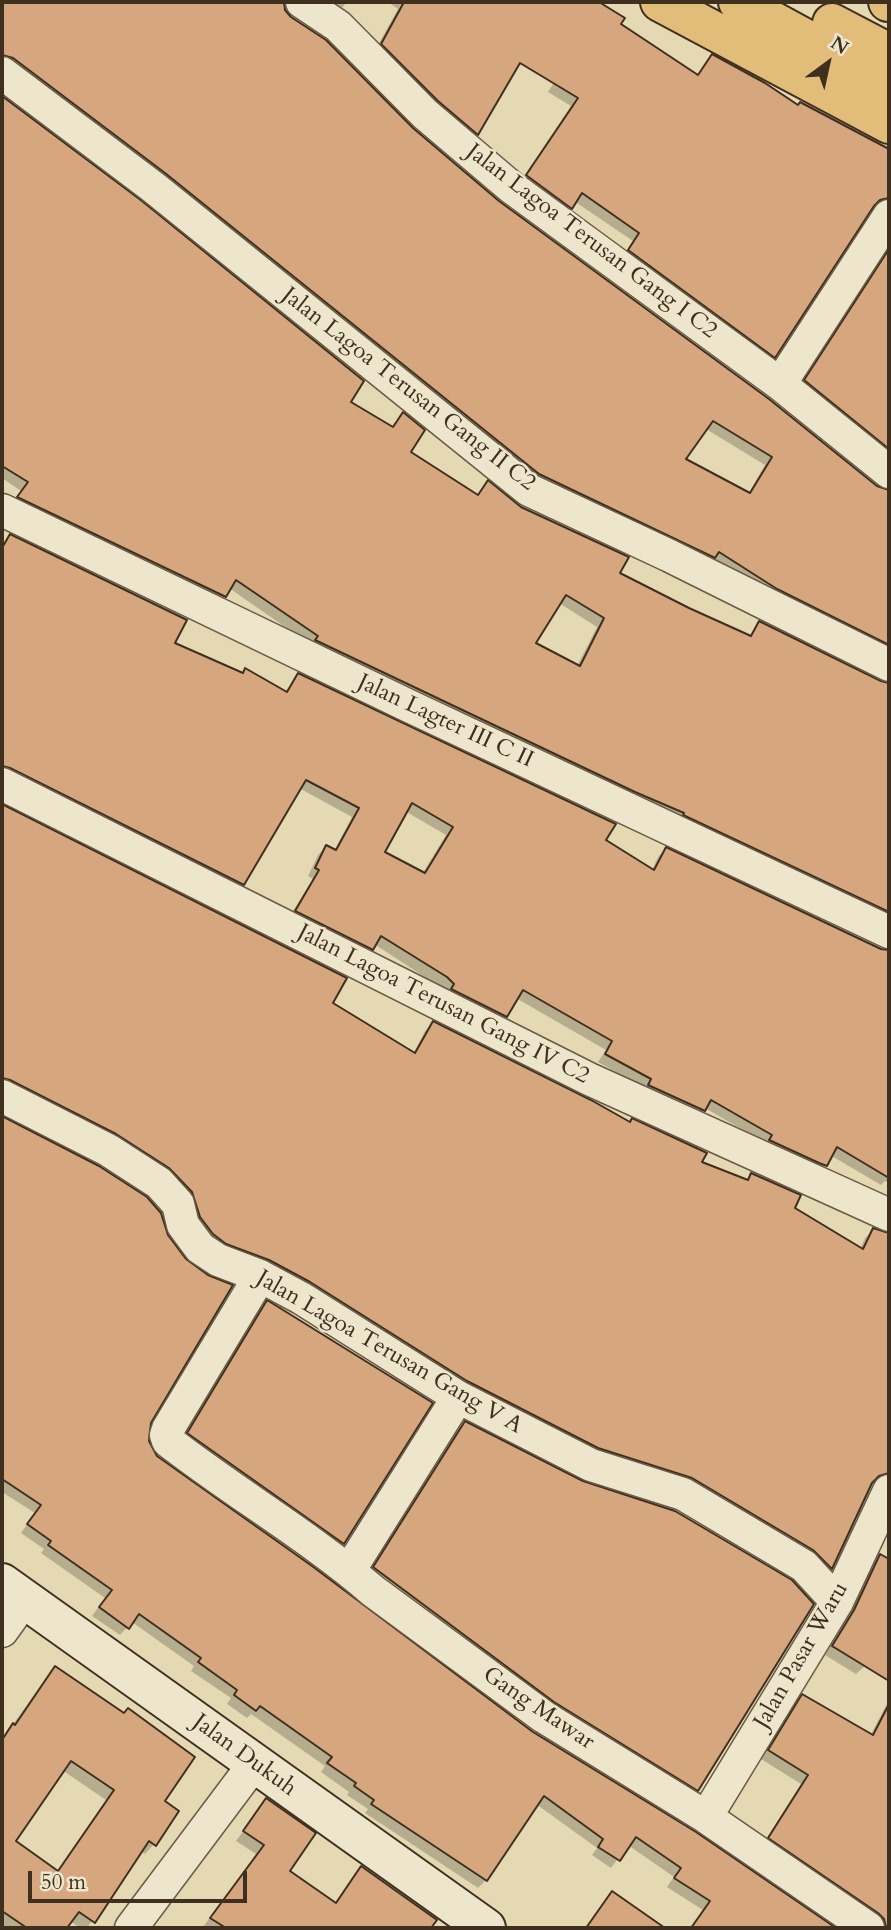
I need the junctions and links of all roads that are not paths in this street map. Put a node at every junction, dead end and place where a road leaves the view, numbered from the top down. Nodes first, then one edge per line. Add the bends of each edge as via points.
1 (302, 2) edge
2 (660, 2) edge
3 (738, 2) edge
4 (791, 2) edge
5 (889, 53) edge
6 (2, 73) edge
7 (889, 84) edge
8 (889, 124) edge
9 (889, 216) edge
10 (780, 384) junction
11 (889, 472) edge
12 (2, 510) edge
13 (889, 665) edge
14 (2, 784) edge
15 (889, 932) edge
16 (2, 1096) edge
17 (889, 1215) edge
18 (260, 1276) junction
19 (458, 1397) junction
20 (889, 1491) edge
21 (878, 1546) edge
22 (349, 1571) junction
23 (13, 1591) edge
24 (836, 1602) junction
25 (2, 1631) edge
26 (254, 1764) junction
27 (706, 1817) junction
28 (483, 1927) edge
29 (131, 1928) edge
30 (868, 1928) edge

1 - 10 street, Jalan Lagoa Terusan Gang I C2 via 338,26 425,114 510,187
2 - 8 highway
3 - 7 highway
4 - 5 highway
6 - 13 street, Jalan Lagoa Terusan Gang II C2 via 153,187 529,490
9 - 10 street
10 - 11 street, Jalan Lagoa Terusan Gang I C2
12 - 15 street, Jalan Lagter III C II
14 - 17 street, Jalan Lagoa Terusan Gang IV C2 via 589,1079
16 - 18 street, Jalan Lagoa Terusan Gang V A via 108,1150 159,1183 178,1204 183,1225 200,1248
18 - 19 street, Jalan Lagoa Terusan Gang V A
18 - 22 street, Gang Mawar via 166,1435 216,1478
19 - 22 street
19 - 24 street, Jalan Lagoa Terusan Gang V A via 591,1465 683,1494 804,1566
20 - 21 street, Jalan Pasar Waru
21 - 24 street, Jalan Pasar Waru
22 - 27 street, Gang Mawar via 544,1717
23 - 25 street
23 - 26 street, Jalan Dukuh
24 - 27 street, Jalan Pasar Waru
26 - 28 street, Jalan Dukuh
26 - 29 street
27 - 30 street, Gang Mawar

